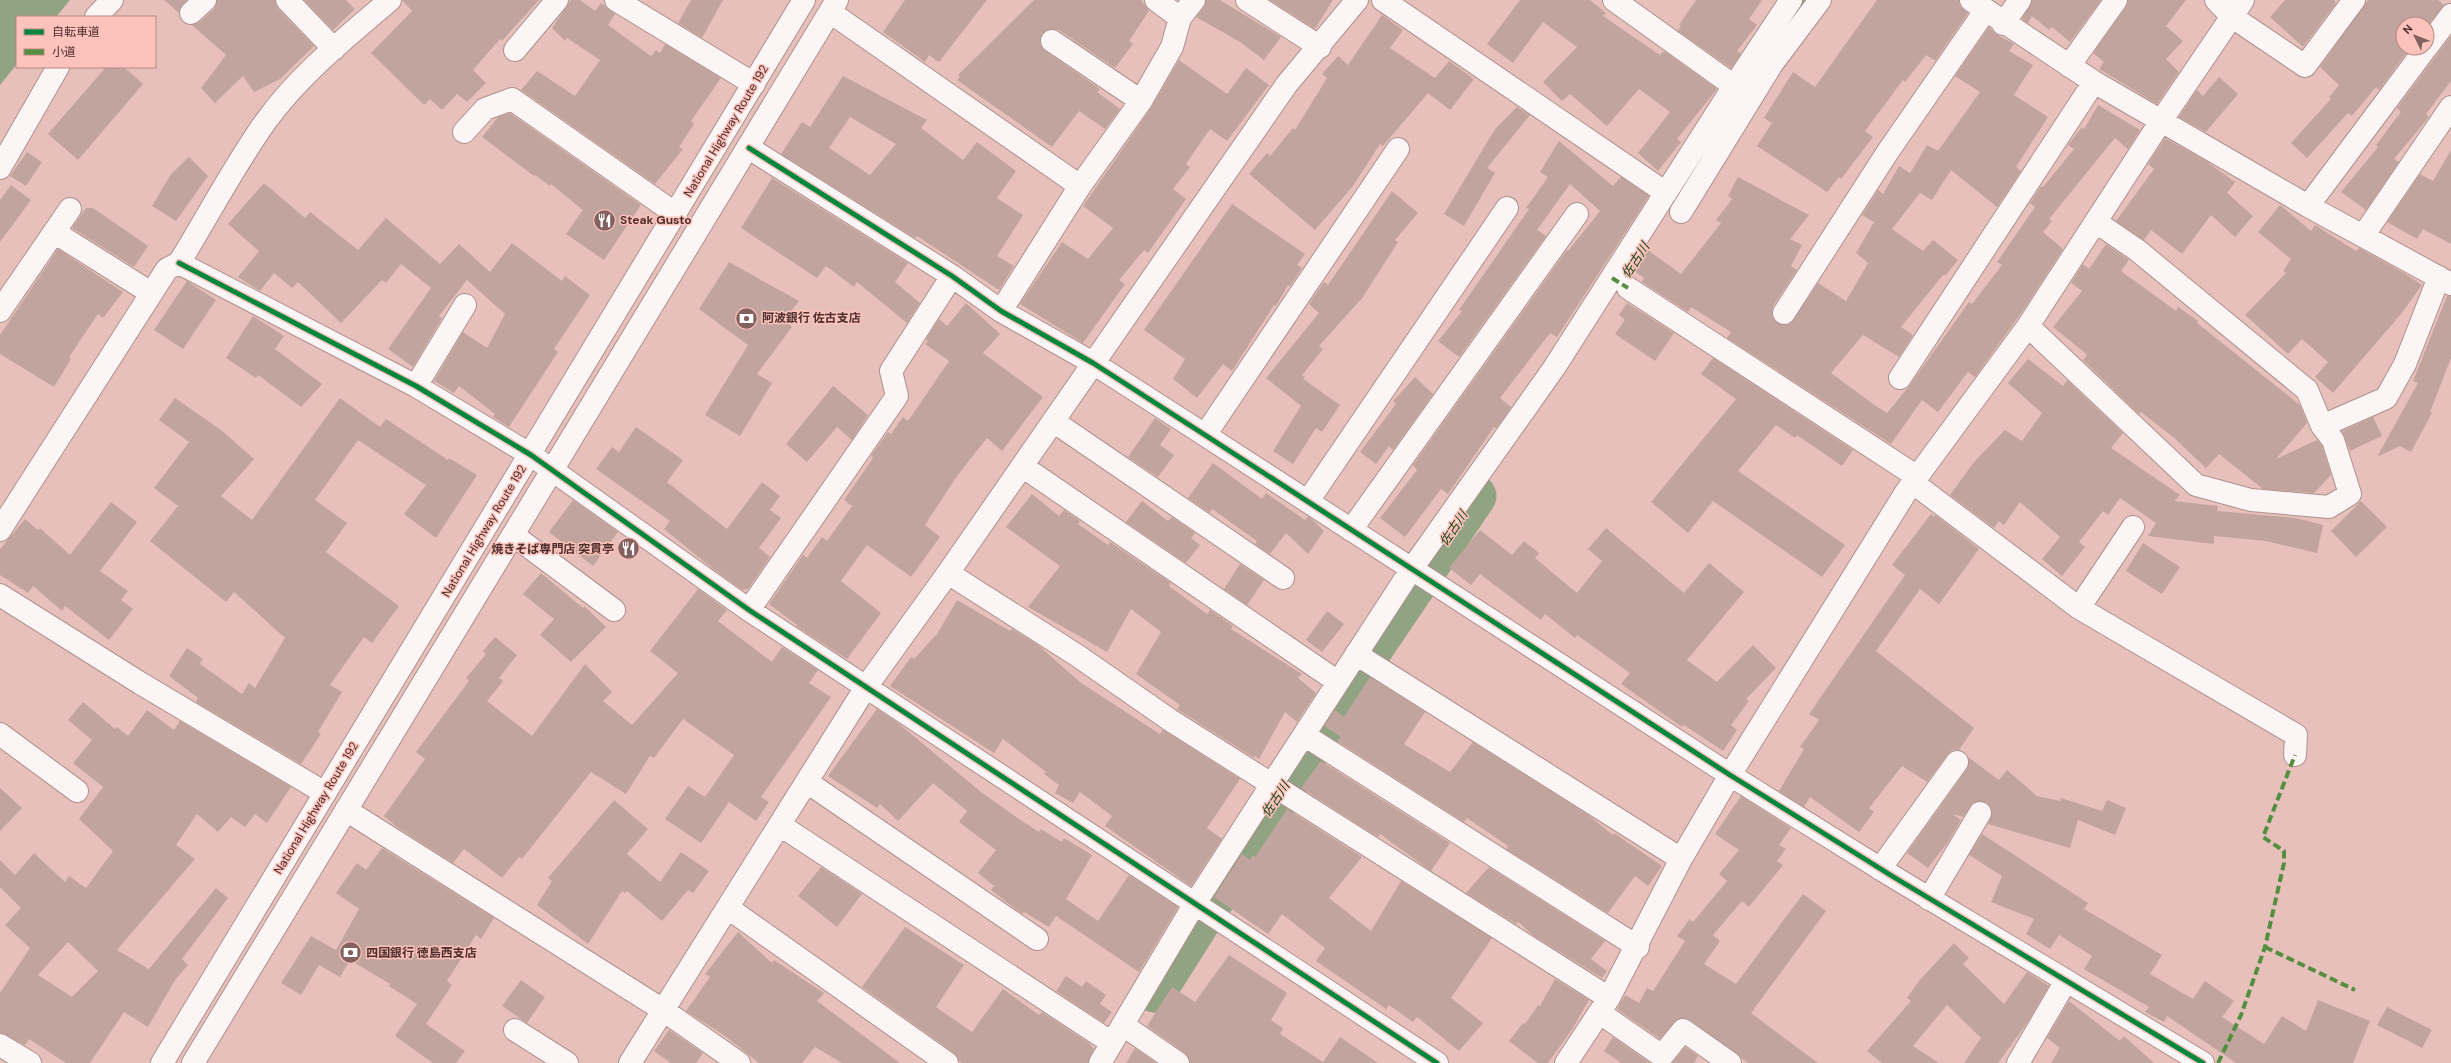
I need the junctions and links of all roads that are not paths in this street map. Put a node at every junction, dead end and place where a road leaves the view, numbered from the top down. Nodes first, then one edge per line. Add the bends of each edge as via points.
1 (112, 0) edge
2 (287, 0) edge
3 (390, 0) edge
4 (557, 0) edge
5 (616, 0) edge
6 (804, 0) edge
7 (1156, 0) edge
8 (1194, 0) edge
9 (1357, 0) edge
10 (1383, 0) edge
11 (1614, 0) edge
12 (1791, 0) edge
13 (1820, 0) edge
14 (2020, 0) edge
15 (2116, 0) edge
16 (2216, 0) edge
17 (2354, 0) edge
18 (1255, 2) edge
19 (1978, 5) edge
20 (834, 6) edge
21 (2237, 8) edge
22 (2451, 15) edge
23 (97, 16) edge
24 (1180, 18) junction
25 (2003, 24) junction
26 (2435, 37) edge
27 (1052, 41) dead end
28 (1320, 47) junction
29 (334, 49) junction
30 (515, 50) dead end
31 (2421, 56) edge
32 (2069, 66) junction
33 (57, 68) edge
34 (2094, 82) junction
35 (754, 84) junction
36 (1734, 86) junction
37 (1141, 101) junction
38 (2451, 107) edge
39 (2161, 121) junction
40 (464, 132) dead end
41 (749, 148) junction
42 (1398, 149) dead end
43 (0, 168) edge
44 (1080, 186) junction
45 (1666, 193) junction
46 (2308, 206) junction
47 (1507, 208) dead end
48 (70, 209) dead end
49 (1681, 212) dead end
50 (676, 214) junction
51 (1577, 214) dead end
52 (2096, 222) junction
53 (54, 232) junction
54 (2363, 236) junction
55 (179, 263) junction
56 (952, 276) junction
57 (2445, 280) edge
58 (1628, 288) dead end
59 (151, 293) junction
60 (466, 305) dead end
61 (0, 311) edge
62 (1001, 311) junction
63 (1784, 313) dead end
64 (2028, 326) junction
65 (1093, 363) junction
66 (1900, 378) dead end
67 (416, 386) junction
68 (1053, 421) junction
69 (2322, 426) junction
70 (1205, 435) junction
71 (531, 455) junction
72 (1022, 466) junction
73 (553, 472) junction
74 (1914, 479) junction
75 (1308, 501) junction
76 (2133, 527) dead end
77 (0, 530) edge
78 (1351, 530) junction
79 (513, 535) junction
80 (948, 573) junction
81 (1418, 575) junction
82 (1282, 578) dead end
83 (0, 595) edge
84 (2079, 608) junction
85 (614, 610) dead end
86 (749, 610) junction
87 (1363, 659) junction
88 (1338, 682) junction
89 (866, 687) junction
90 (0, 734) edge
91 (1311, 739) junction
92 (2295, 755) dead end
93 (1956, 762) dead end
94 (1730, 775) junction
95 (807, 782) junction
96 (1278, 788) junction
97 (77, 791) dead end
98 (325, 793) junction
99 (346, 810) junction
100 (1980, 813) dead end
101 (780, 825) junction
102 (1682, 859) junction
103 (1880, 869) junction
104 (1929, 899) junction
105 (728, 908) junction
106 (1200, 908) junction
107 (1037, 939) dead end
108 (1638, 947) junction
109 (2066, 981) junction
110 (1605, 1005) junction
111 (663, 1010) junction
112 (515, 1030) dead end
113 (1126, 1033) junction
114 (0, 1045) edge
115 (30, 1063) edge
116 (162, 1063) edge
117 (193, 1063) edge
118 (567, 1063) edge
119 (630, 1063) edge
120 (739, 1063) edge
121 (946, 1063) edge
122 (1100, 1063) edge
123 (1178, 1063) edge
124 (1437, 1063) edge
125 (1566, 1063) edge
126 (1730, 1063) edge
127 (2018, 1063) edge
128 (2203, 1063) edge

1 - 23 main road
2 - 29 main road
3 - 29 main road
4 - 30 main road
5 - 35 main road
6 - 35 main road, National Highway Route 192
7 - 24 main road
8 - 24 main road
9 - 28 main road
10 - 45 main road
11 - 36 main road
12 - 36 main road
13 - 49 main road via 1772,64
14 - 25 main road
15 - 32 main road
16 - 21 main road
17 - 21 main road via 2304,66
18 - 28 main road
19 - 25 main road
19 - 63 main road
20 - 41 main road
20 - 44 main road
21 - 39 main road
22 - 26 main road
24 - 37 main road via 1172,48
25 - 32 main road
27 - 37 main road
28 - 65 main road via 1288,84
29 - 55 main road via 290,92 266,121
31 - 46 main road
32 - 34 main road
33 - 43 main road
34 - 39 main road
34 - 66 main road
35 - 50 main road, National Highway Route 192
36 - 45 main road
37 - 44 main road
38 - 54 main road
39 - 46 main road
39 - 52 main road
40 - 50 main road via 485,109 512,99
41 - 56 main road
41 - 73 main road
42 - 70 main road
44 - 62 main road
45 - 81 main road
46 - 54 main road
47 - 75 main road
48 - 53 main road
50 - 71 main road, National Highway Route 192
51 - 78 main road
52 - 64 main road
52 - 69 main road via 2137,250 2307,390
53 - 59 main road
53 - 61 main road
54 - 57 main road
55 - 59 main road via 167,269
55 - 67 main road
56 - 62 main road
56 - 86 main road via 891,372 897,396
57 - 69 main road via 2386,398
58 - 74 main road
59 - 77 main road
60 - 67 main road
62 - 65 main road
64 - 69 main road via 2196,485 2251,500 2329,507 2350,494 2333,440
64 - 74 main road
65 - 68 main road
65 - 70 main road
67 - 71 main road
68 - 72 main road
68 - 82 main road
70 - 75 main road
71 - 73 main road
71 - 98 main road, National Highway Route 192
72 - 80 main road
72 - 88 main road
73 - 79 main road
73 - 86 main road
74 - 84 main road
74 - 94 main road
75 - 78 main road
76 - 84 main road
78 - 81 main road
79 - 85 main road
79 - 99 main road
80 - 89 main road
80 - 96 main road
81 - 87 main road
81 - 94 main road
83 - 98 main road via 140,683
84 - 92 main road via 2296,735
86 - 89 main road
87 - 88 main road
87 - 102 main road
88 - 91 main road
89 - 95 main road
89 - 106 main road
90 - 97 main road
91 - 96 main road
91 - 108 main road
93 - 103 main road
94 - 102 main road
94 - 103 main road
95 - 101 main road
95 - 107 main road
96 - 106 main road
96 - 110 main road
98 - 116 main road, National Highway Route 192
99 - 111 main road
99 - 117 main road
100 - 104 main road
101 - 105 main road
101 - 113 main road
102 - 108 main road
103 - 104 main road
104 - 109 main road
105 - 111 main road
105 - 121 main road
106 - 113 main road
106 - 124 main road
108 - 110 main road
109 - 127 main road
109 - 128 main road
110 - 125 main road
110 - 126 main road via 1662,1056 1683,1030
111 - 119 main road
111 - 120 main road
112 - 118 main road
113 - 122 main road
113 - 123 main road
114 - 115 main road

